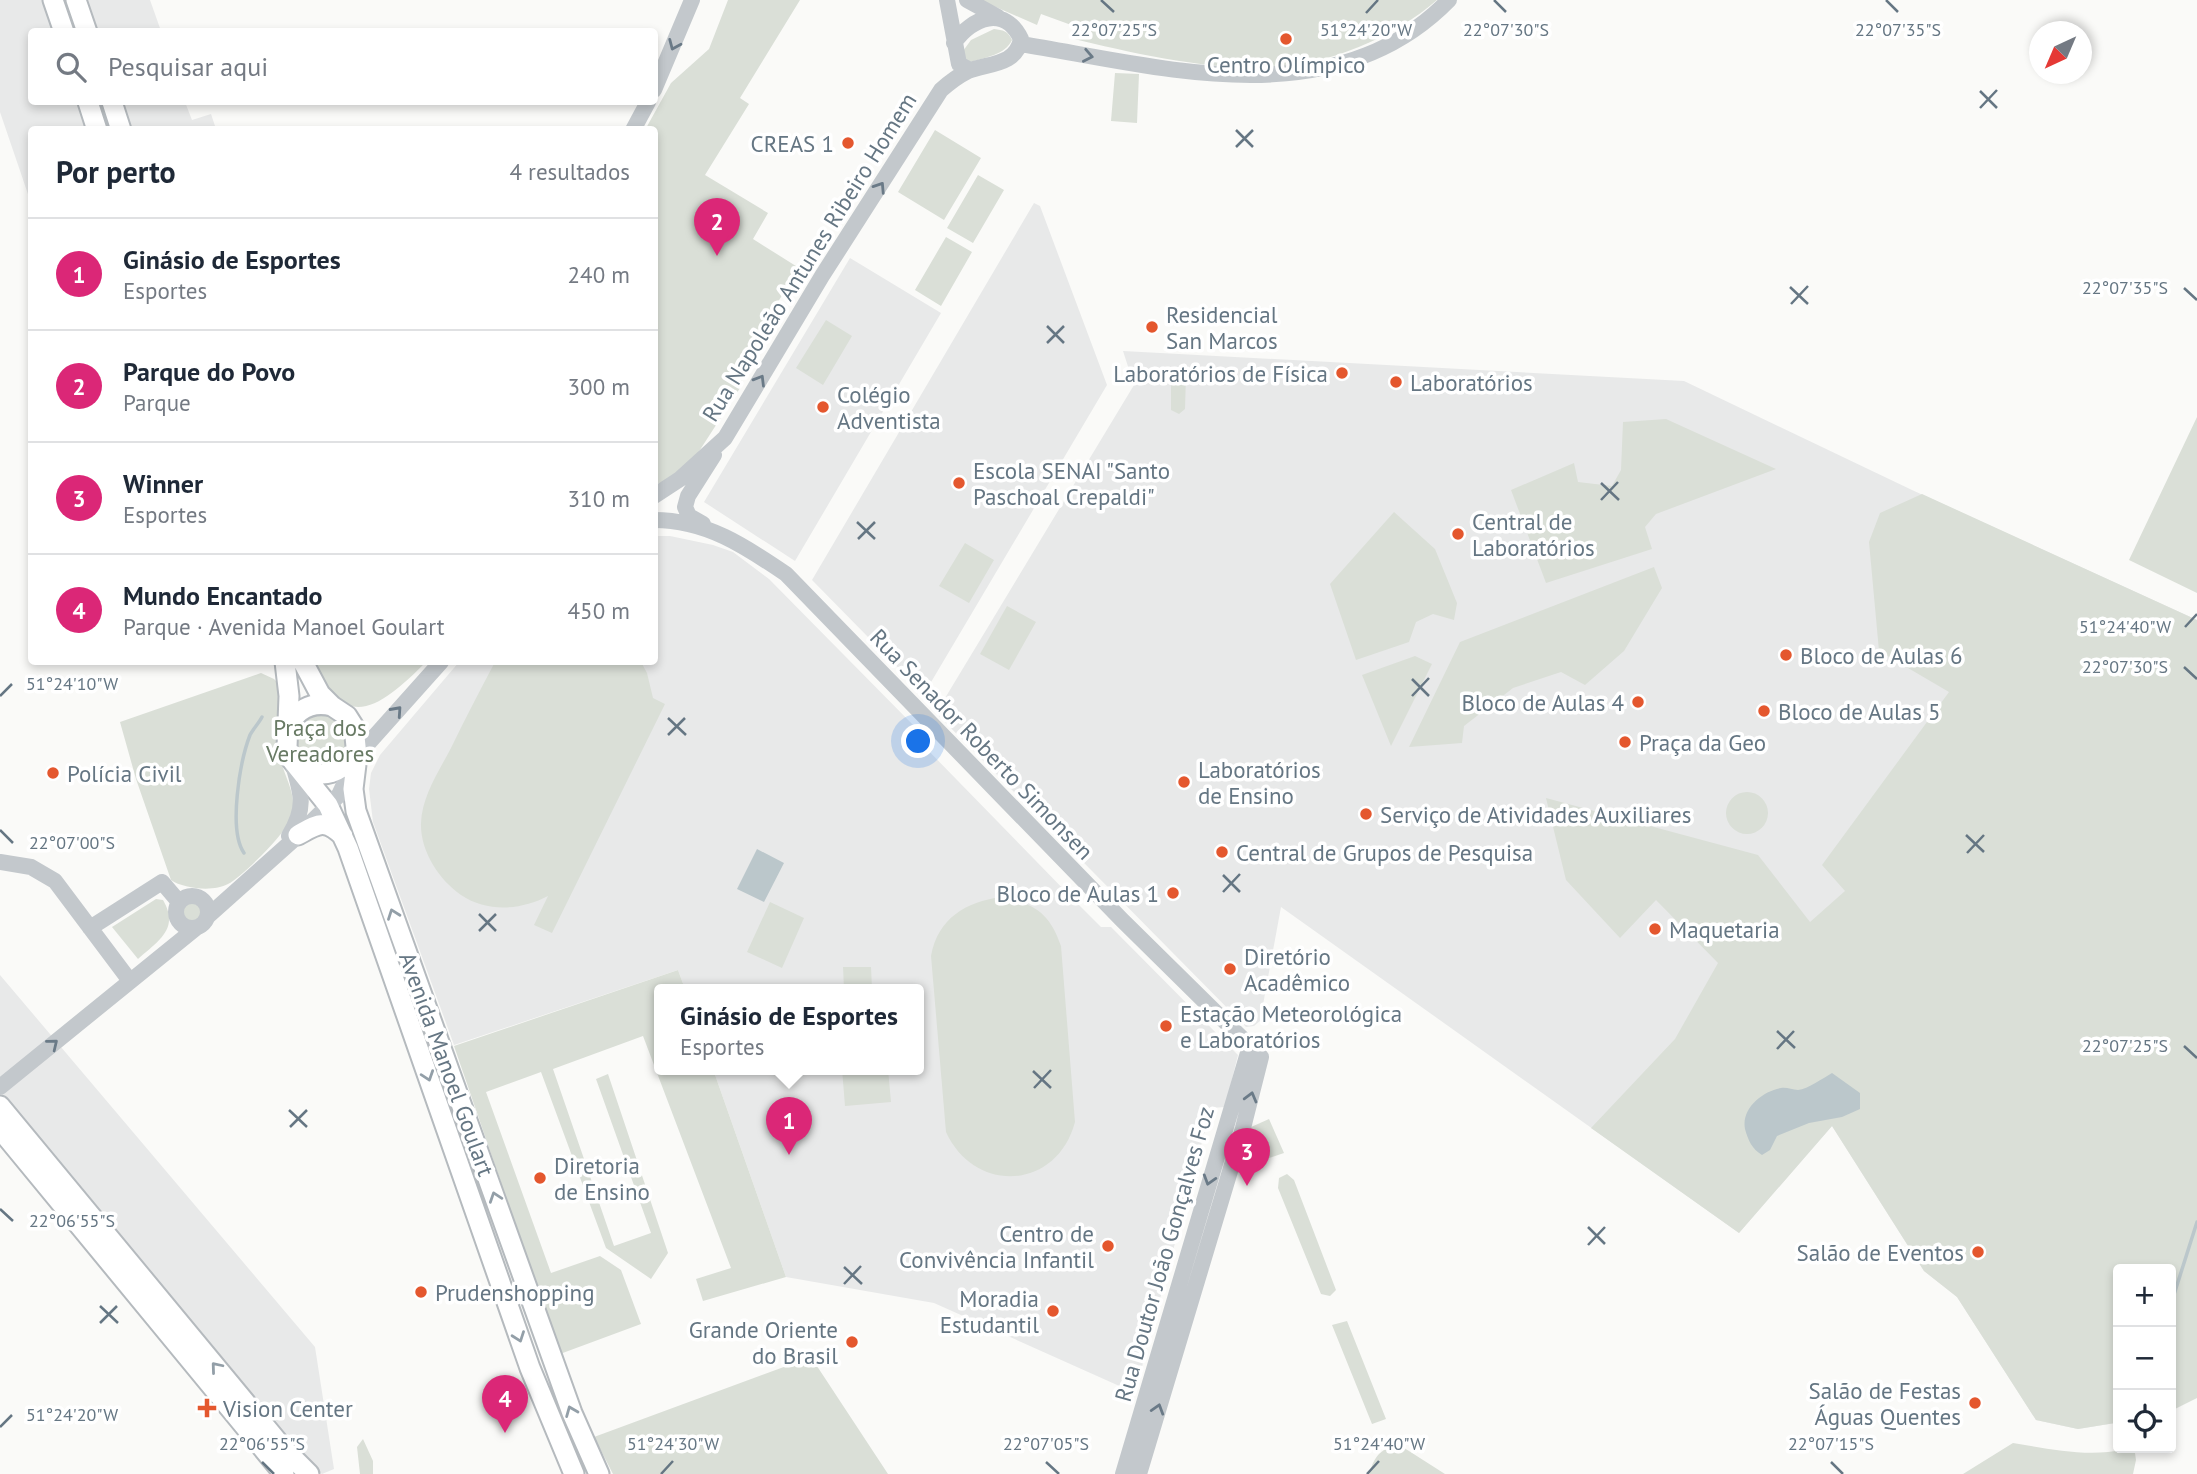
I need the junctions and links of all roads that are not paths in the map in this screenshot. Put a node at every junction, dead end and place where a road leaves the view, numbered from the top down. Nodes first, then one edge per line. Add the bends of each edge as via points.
1 (53, 0) edge
2 (76, 0) edge
3 (692, 0) edge
4 (947, 0) edge
5 (967, 0) edge
6 (1449, 0) edge
7 (1007, 22) junction
8 (63, 28) edge
9 (86, 28) edge
10 (954, 43) junction
11 (1021, 44) junction
12 (970, 70) junction
13 (658, 81) edge
14 (89, 105) edge
15 (113, 105) edge
16 (646, 105) edge
17 (96, 126) edge
18 (120, 126) edge
19 (635, 126) edge
20 (725, 438) junction
21 (658, 493) edge
22 (658, 520) edge
23 (713, 530) junction
24 (285, 665) edge
25 (304, 665) edge
26 (438, 665) edge
27 (332, 706) junction
28 (286, 734) junction
29 (357, 756) junction
30 (296, 764) junction
31 (328, 805) junction
32 (298, 835) junction
33 (343, 836) junction
34 (278, 853) junction
35 (0, 862) edge
36 (245, 884) junction
37 (183, 903) junction
38 (202, 923) junction
39 (90, 928) junction
40 (146, 968) junction
41 (130, 981) junction
42 (1255, 1052) junction
43 (0, 1087) edge
44 (0, 1106) edge
45 (0, 1129) edge
46 (284, 1474) edge
47 (309, 1474) edge
48 (574, 1474) edge
49 (599, 1474) edge
50 (1123, 1474) edge
51 (1139, 1474) edge

1 - 8 main road
2 - 9 main road
3 -> 13 street
4 - 10 street
5 - 7 street
11 -> 6 street via 1231,75 1276,76 1321,70 1373,52 1410,32
7 - 10 street via 976,21 963,29
7 - 11 street via 1017,30
10 - 12 street via 958,64
11 - 12 street via 1004,63
20 -> 12 street, Rua Napoleão Antunes Ribeiro Homem via 941,90
14 - 17 main road
15 - 18 main road
16 - 19 street
20 - 21 street, Rua Napoleão Antunes Ribeiro Homem
20 - 23 street via 685,507 689,516
22 - 23 street, Rua Senador Roberto Simonsen
23 - 42 street, Rua Senador Roberto Simonsen via 747,546 786,574
24 - 28 main road, Avenida Manoel Goulart
25 - 27 main road, Avenida Manoel Goulart
29 -> 26 street
27 - 28 main road via 305,708 291,720
27 - 29 main road, Avenida Manoel Goulart via 354,727
28 - 30 main road, Avenida Manoel Goulart
29 - 30 main road via 325,775
29 - 31 street via 339,794
49 -> 29 main road, Avenida Manoel Goulart via 553,1363 356,811
30 - 31 main road, Avenida Manoel Goulart
30 - 34 street via 301,812
31 - 32 street
31 - 33 main road, Avenida Manoel Goulart
32 - 33 main road via 328,824
32 - 34 street
33 -> 48 main road, Avenida Manoel Goulart via 530,1368
34 - 36 street
35 - 39 street via 31,867 55,881
36 - 37 street via 225,894
36 - 38 street
37 - 38 street via 180,923 185,927
37 - 38 street via 204,901
37 - 39 street via 162,882
37 - 40 street via 168,943
38 - 40 street
39 - 41 street
40 - 41 street
43 -> 41 street
42 -> 50 street, Rua Doutor João Gonçalves Foz
51 -> 42 street, Rua Doutor João Gonçalves Foz via 1239,1141
47 -> 44 main road
45 - 46 main road

